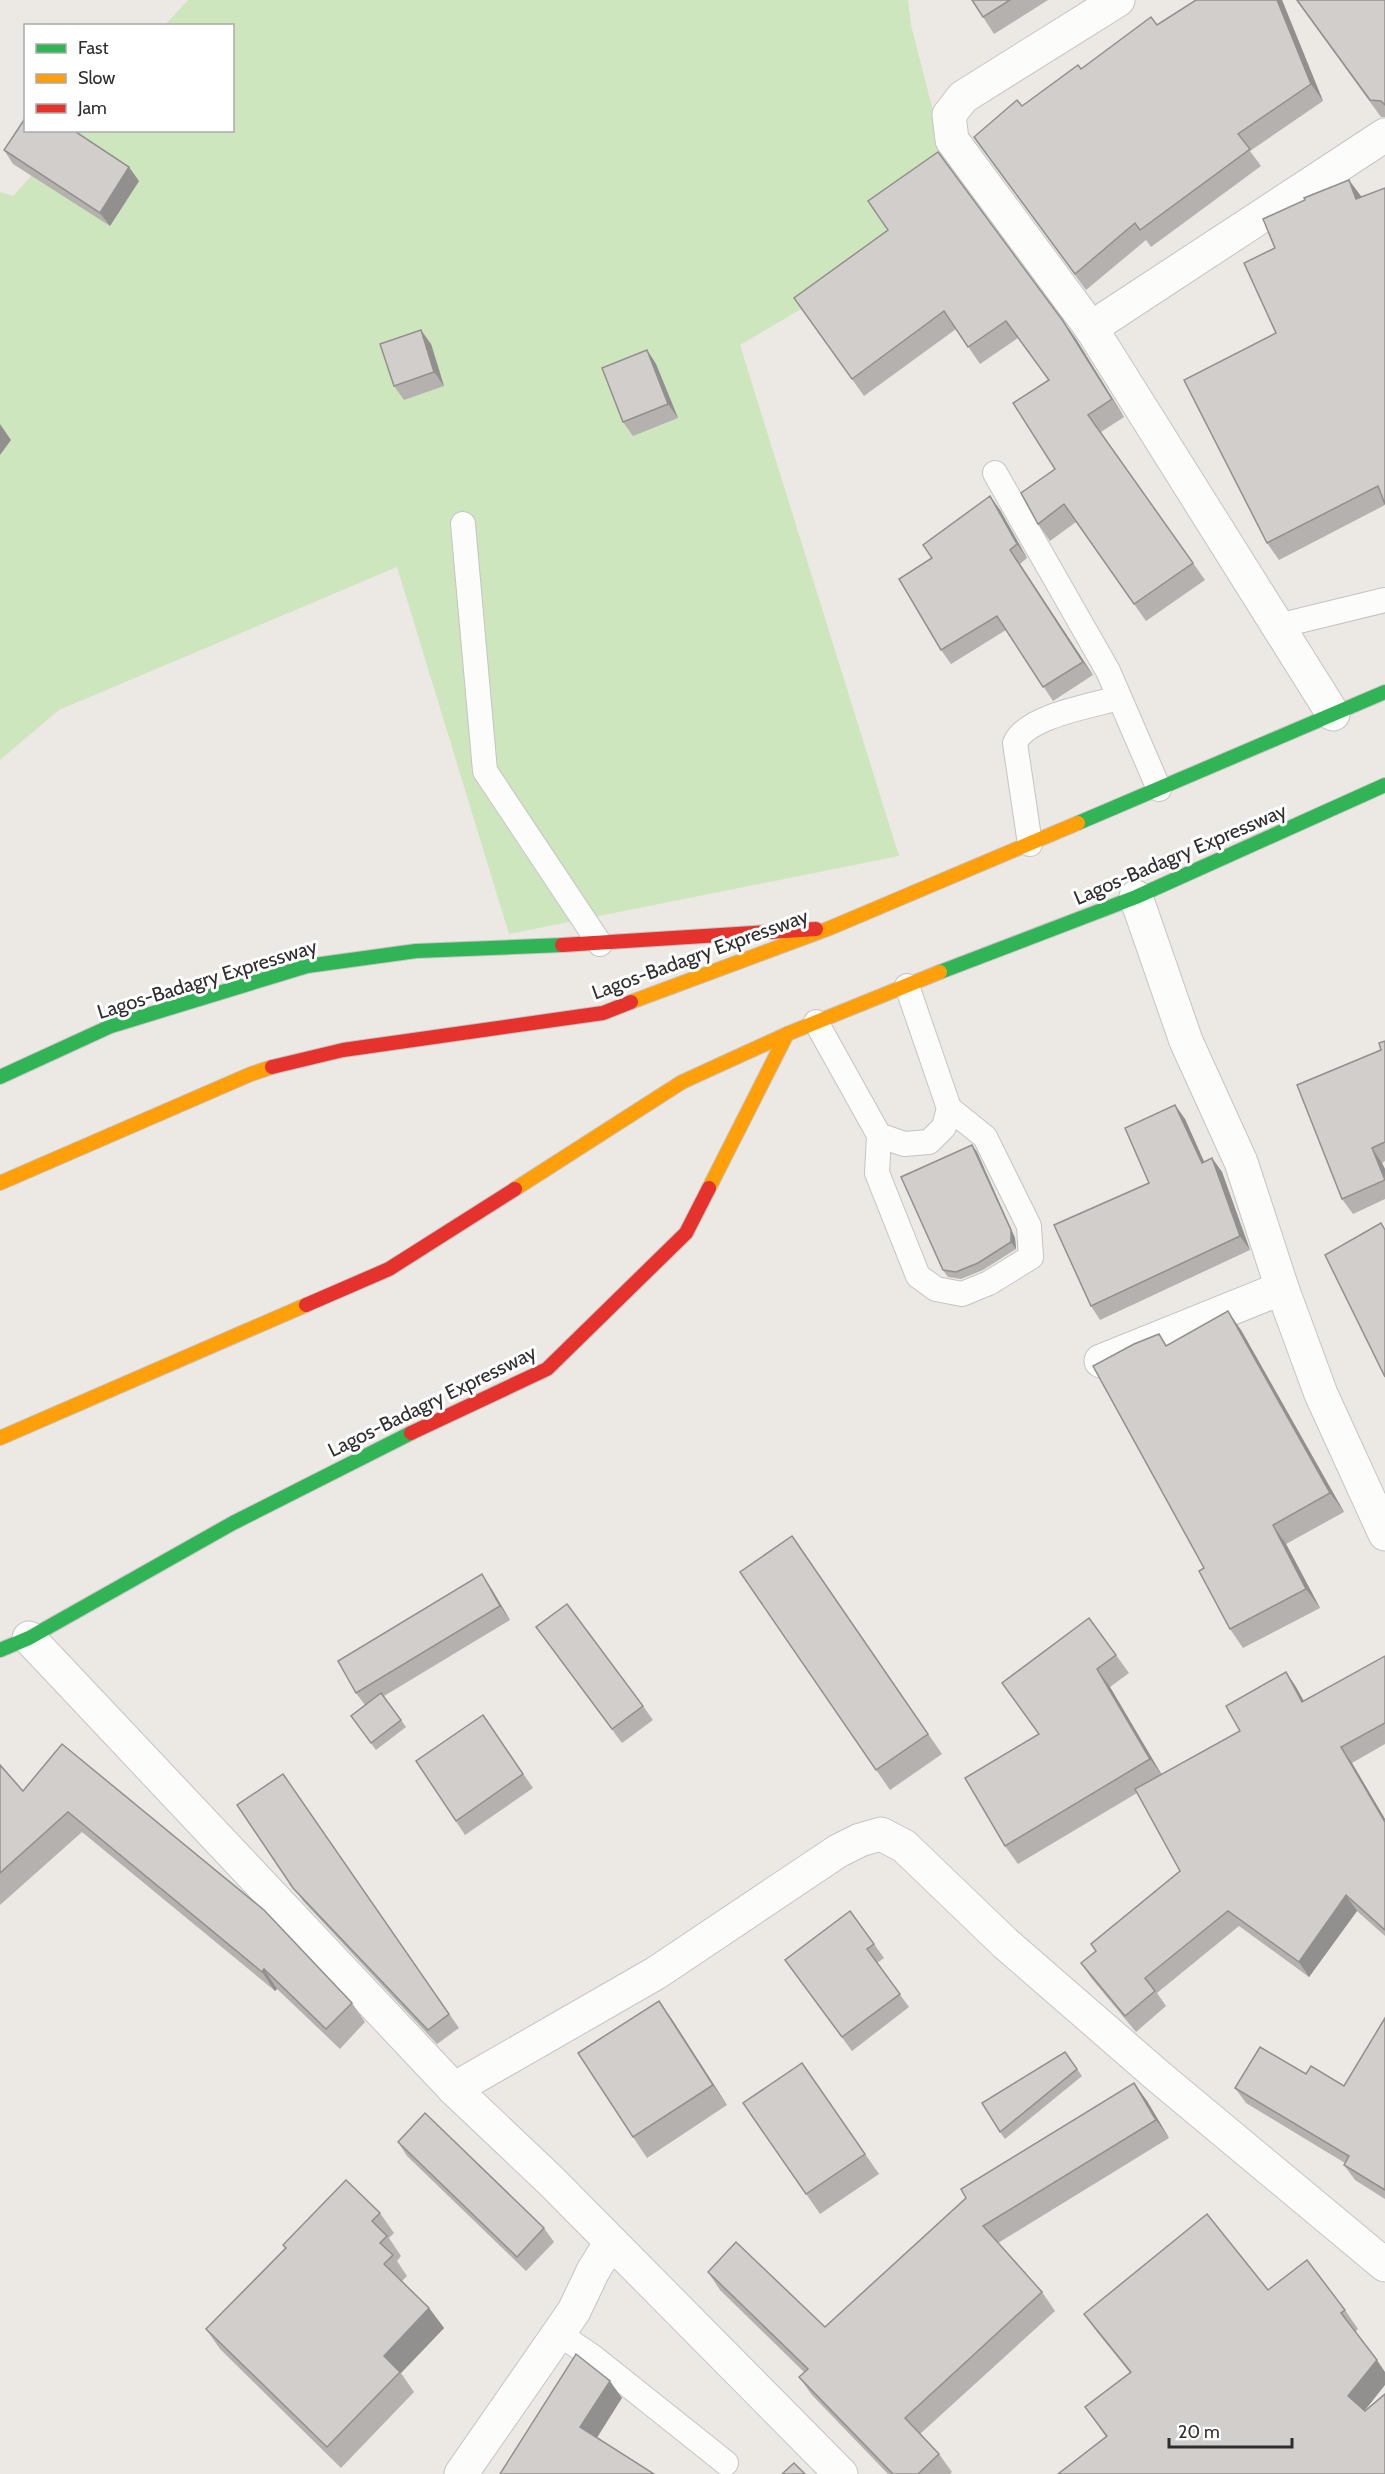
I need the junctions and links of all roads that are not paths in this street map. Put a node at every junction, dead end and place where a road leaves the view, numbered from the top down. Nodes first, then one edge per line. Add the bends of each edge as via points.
1 (1118, 0) edge
2 (1385, 135) edge
3 (1091, 328) junction
4 (995, 472) dead end
5 (463, 524) dead end
6 (1385, 600) edge
7 (1278, 626) junction
8 (1385, 692) edge
9 (1119, 698) junction
10 (1333, 714) junction
11 (1385, 785) edge
12 (1159, 789) junction
13 (1030, 844) junction
14 (1136, 897) junction
15 (830, 928) junction
16 (600, 944) junction
17 (907, 986) junction
18 (816, 1022) junction
19 (787, 1034) junction
20 (0, 1077) edge
21 (949, 1108) junction
22 (879, 1135) junction
23 (0, 1183) edge
24 (1282, 1288) junction
25 (1101, 1361) edge
26 (0, 1438) edge
27 (1381, 1515) edge
28 (14, 1644) edge
29 (454, 2090) junction
30 (611, 2242) junction
31 (1385, 2265) edge
32 (558, 2333) junction
33 (726, 2463) dead end
34 (463, 2473) edge
35 (841, 2474) edge

1 - 3 street via 963,97 949,115 952,140
2 - 3 street
3 - 7 street
4 - 9 lane via 1108,671
5 - 16 lane via 485,771
6 - 7 lane
7 - 10 street
8 - 10 main road, Lagos-Badagry Expressway
9 - 12 lane
9 - 13 lane via 1039,721 1020,732 1015,743
10 - 12 main road, Lagos-Badagry Expressway
11 - 14 main road, Lagos-Badagry Expressway
12 - 13 main road, Lagos-Badagry Expressway
13 - 15 main road, Lagos-Badagry Expressway
14 - 17 main road, Lagos-Badagry Expressway
14 - 24 street via 1186,1041 1241,1162
15 - 16 main road, Lagos-Badagry Expressway
15 - 23 main road, Lagos-Badagry Expressway via 603,1013 344,1050 260,1071
16 - 20 main road, Lagos-Badagry Expressway via 416,951 307,966 111,1026
17 - 18 main road, Lagos-Badagry Expressway
17 - 21 lane
18 - 19 main road, Lagos-Badagry Expressway
18 - 22 lane
19 - 26 main road, Lagos-Badagry Expressway via 682,1082 389,1269
19 - 28 main road, Lagos-Badagry Expressway via 686,1233 547,1369 391,1442 233,1523
21 - 22 lane via 944,1127 929,1142 904,1144
21 - 22 lane via 985,1137 1029,1226 1031,1257 962,1294 936,1289 918,1276 877,1173
24 - 25 street
24 - 27 street via 1321,1394
28 - 29 street
29 - 30 street
29 - 31 street via 656,1973 838,1851 881,1834 904,1846 1032,1967
30 - 32 street
30 - 35 street
32 - 33 lane
32 - 34 street

